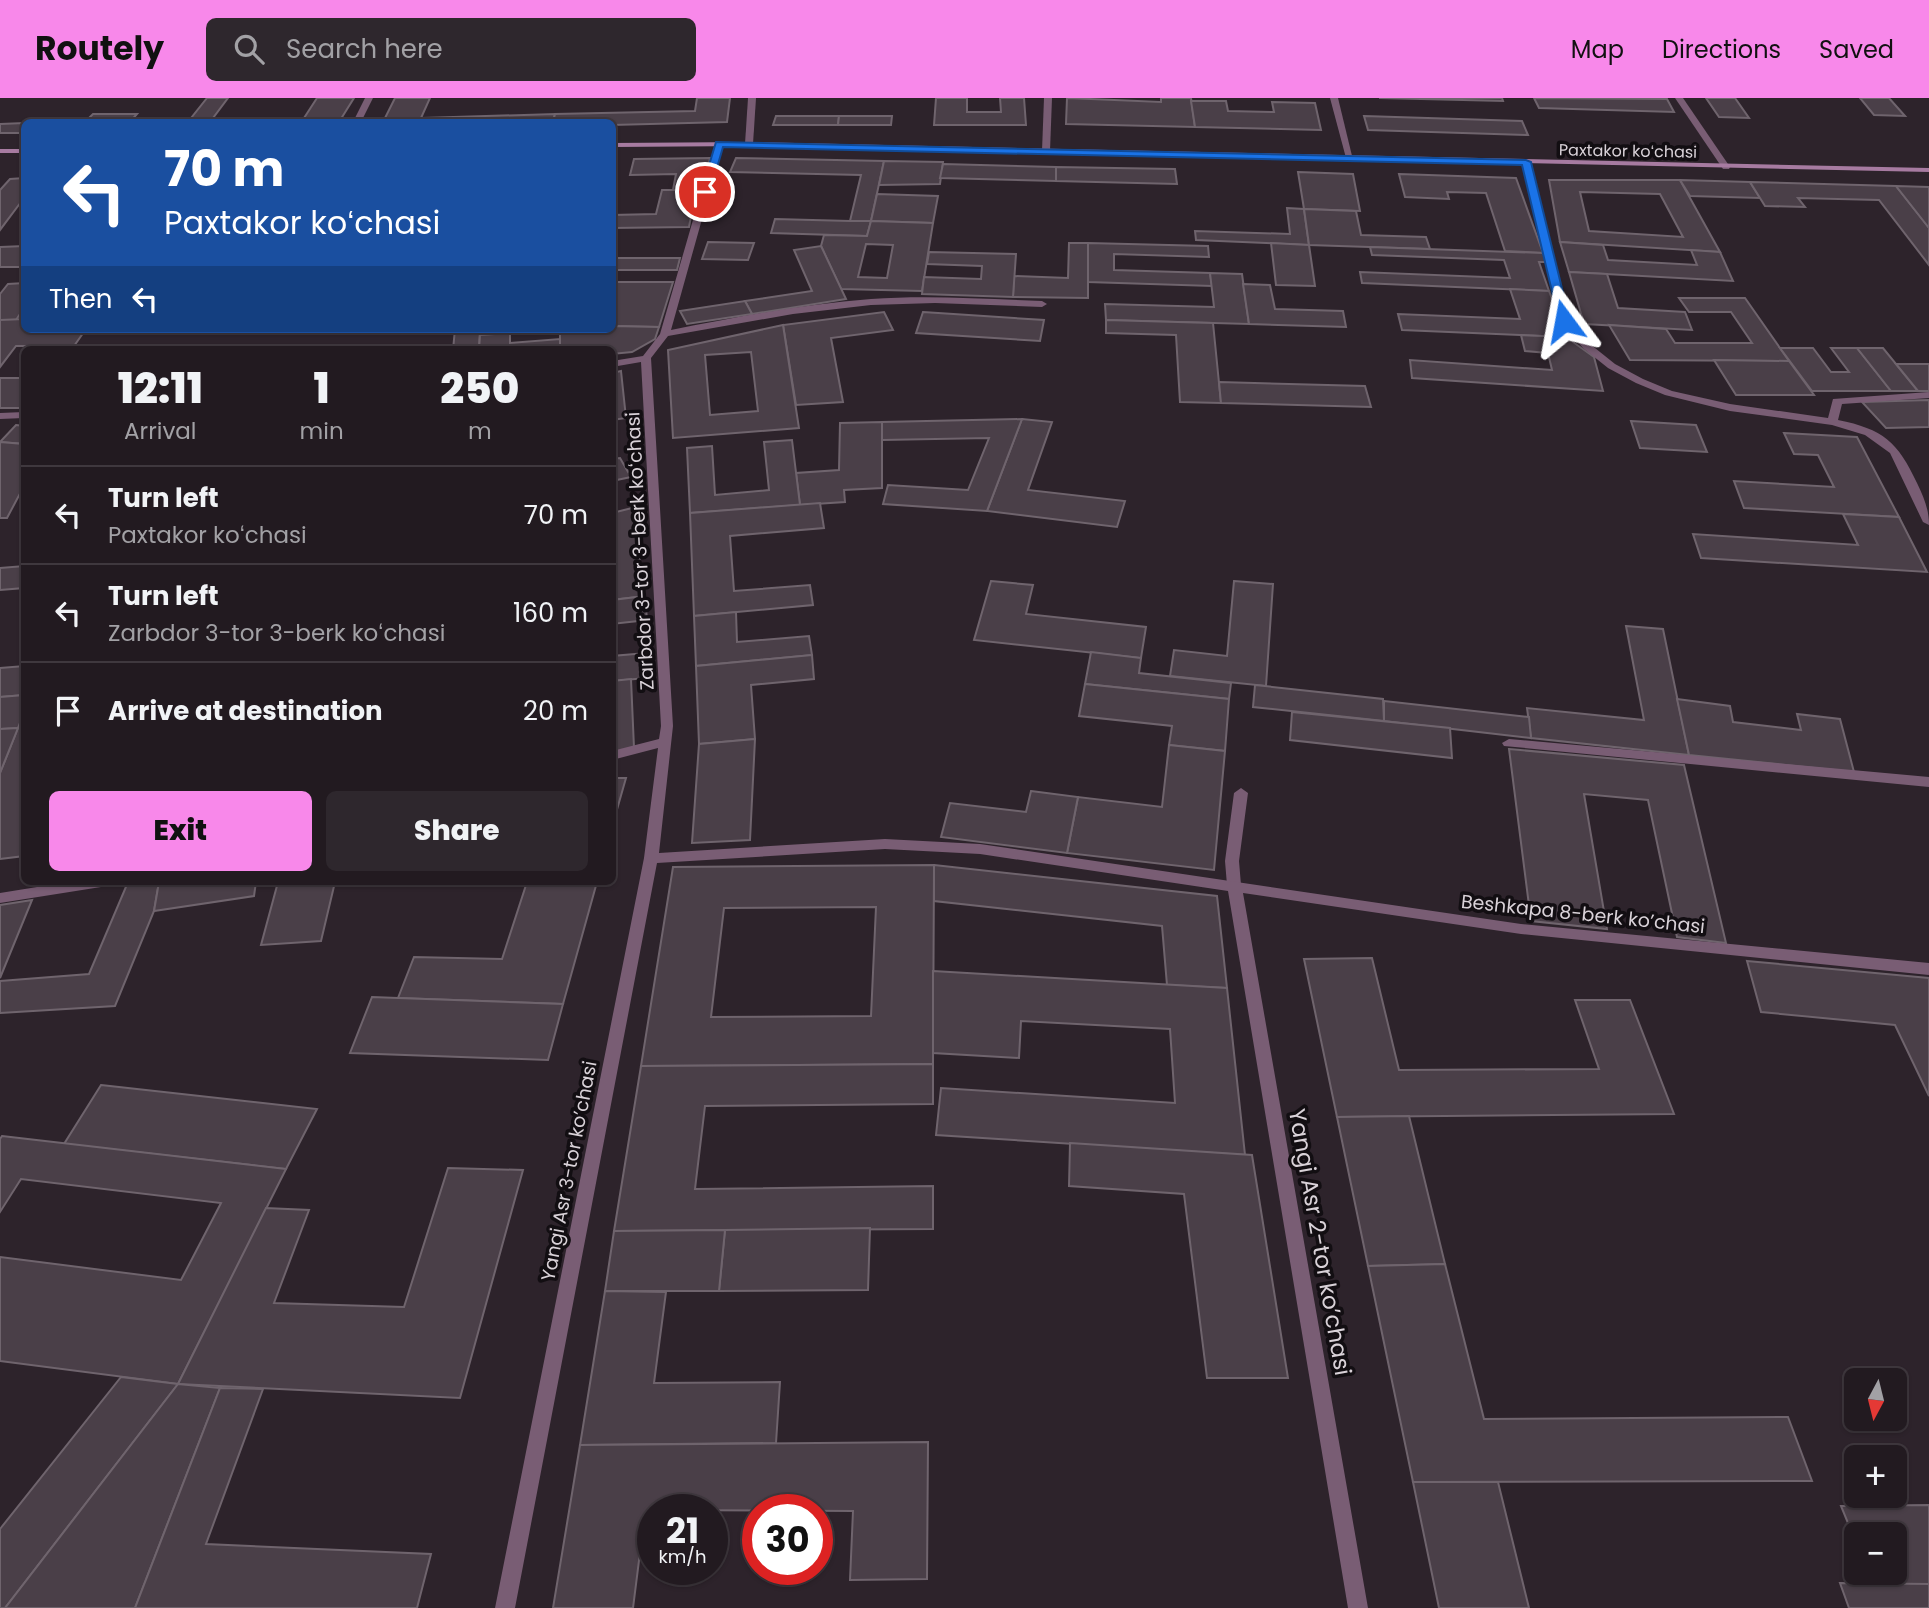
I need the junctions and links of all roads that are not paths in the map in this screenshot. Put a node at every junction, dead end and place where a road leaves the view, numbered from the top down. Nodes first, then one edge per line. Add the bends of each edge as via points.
1 (369, 98) edge
2 (752, 98) edge
3 (1048, 98) edge
4 (1334, 98) edge
5 (1679, 98) edge
6 (358, 119) edge
7 (719, 144) junction
8 (749, 144) junction
9 (616, 145) edge
10 (0, 151) edge
11 (21, 151) edge
12 (1046, 151) junction
13 (1350, 158) junction
14 (1526, 162) junction
15 (1726, 167) junction
16 (1929, 170) edge
17 (1042, 304) dead end
18 (665, 334) junction
19 (646, 358) junction
20 (616, 363) edge
21 (1929, 395) edge
22 (21, 415) edge
23 (0, 416) edge
24 (1833, 421) junction
25 (1929, 522) edge
26 (666, 741) junction
27 (1509, 743) dead end
28 (616, 755) edge
29 (1929, 782) edge
30 (1241, 793) dead end
31 (651, 858) junction
32 (83, 885) edge
33 (1234, 885) junction
34 (0, 898) edge
35 (1929, 970) edge
36 (505, 1608) edge
37 (1358, 1608) edge

1 - 6 street
2 - 8 street
3 - 12 street
4 - 13 street
5 - 15 street
7 - 8 main road, Paxtakor koʻchasi
7 - 9 main road, Paxtakor koʻchasi
7 - 18 street
8 - 12 main road, Paxtakor koʻchasi
10 - 11 main road
12 - 13 main road, Paxtakor koʻchasi
13 - 14 main road, Paxtakor koʻchasi
14 - 15 main road, Paxtakor koʻchasi
14 - 24 street via 1564,321 1580,342 1604,362 1675,396 1710,406
15 - 16 main road, Paxtakor koʻchasi
17 - 18 street via 872,302
18 - 19 street
19 - 20 street
19 - 26 street, Zarbdor 3-tor 3-berk koʻchasi
21 - 24 street via 1848,398 1837,401
22 - 23 street
24 - 25 street via 1893,447
26 - 28 street
26 - 31 street, Yangi Asr 3-tor koʼchasi
27 - 29 street
30 - 33 street, Yangi Asr 2-tor koʼchasi
31 - 33 street, Beshkapa 8-berk koʼchasi via 933,845
31 - 36 street, Yangi Asr 3-tor koʼchasi
32 - 34 street
33 - 35 street, Beshkapa 8-berk koʼchasi via 1521,929
33 - 37 street, Yangi Asr 2-tor koʼchasi

